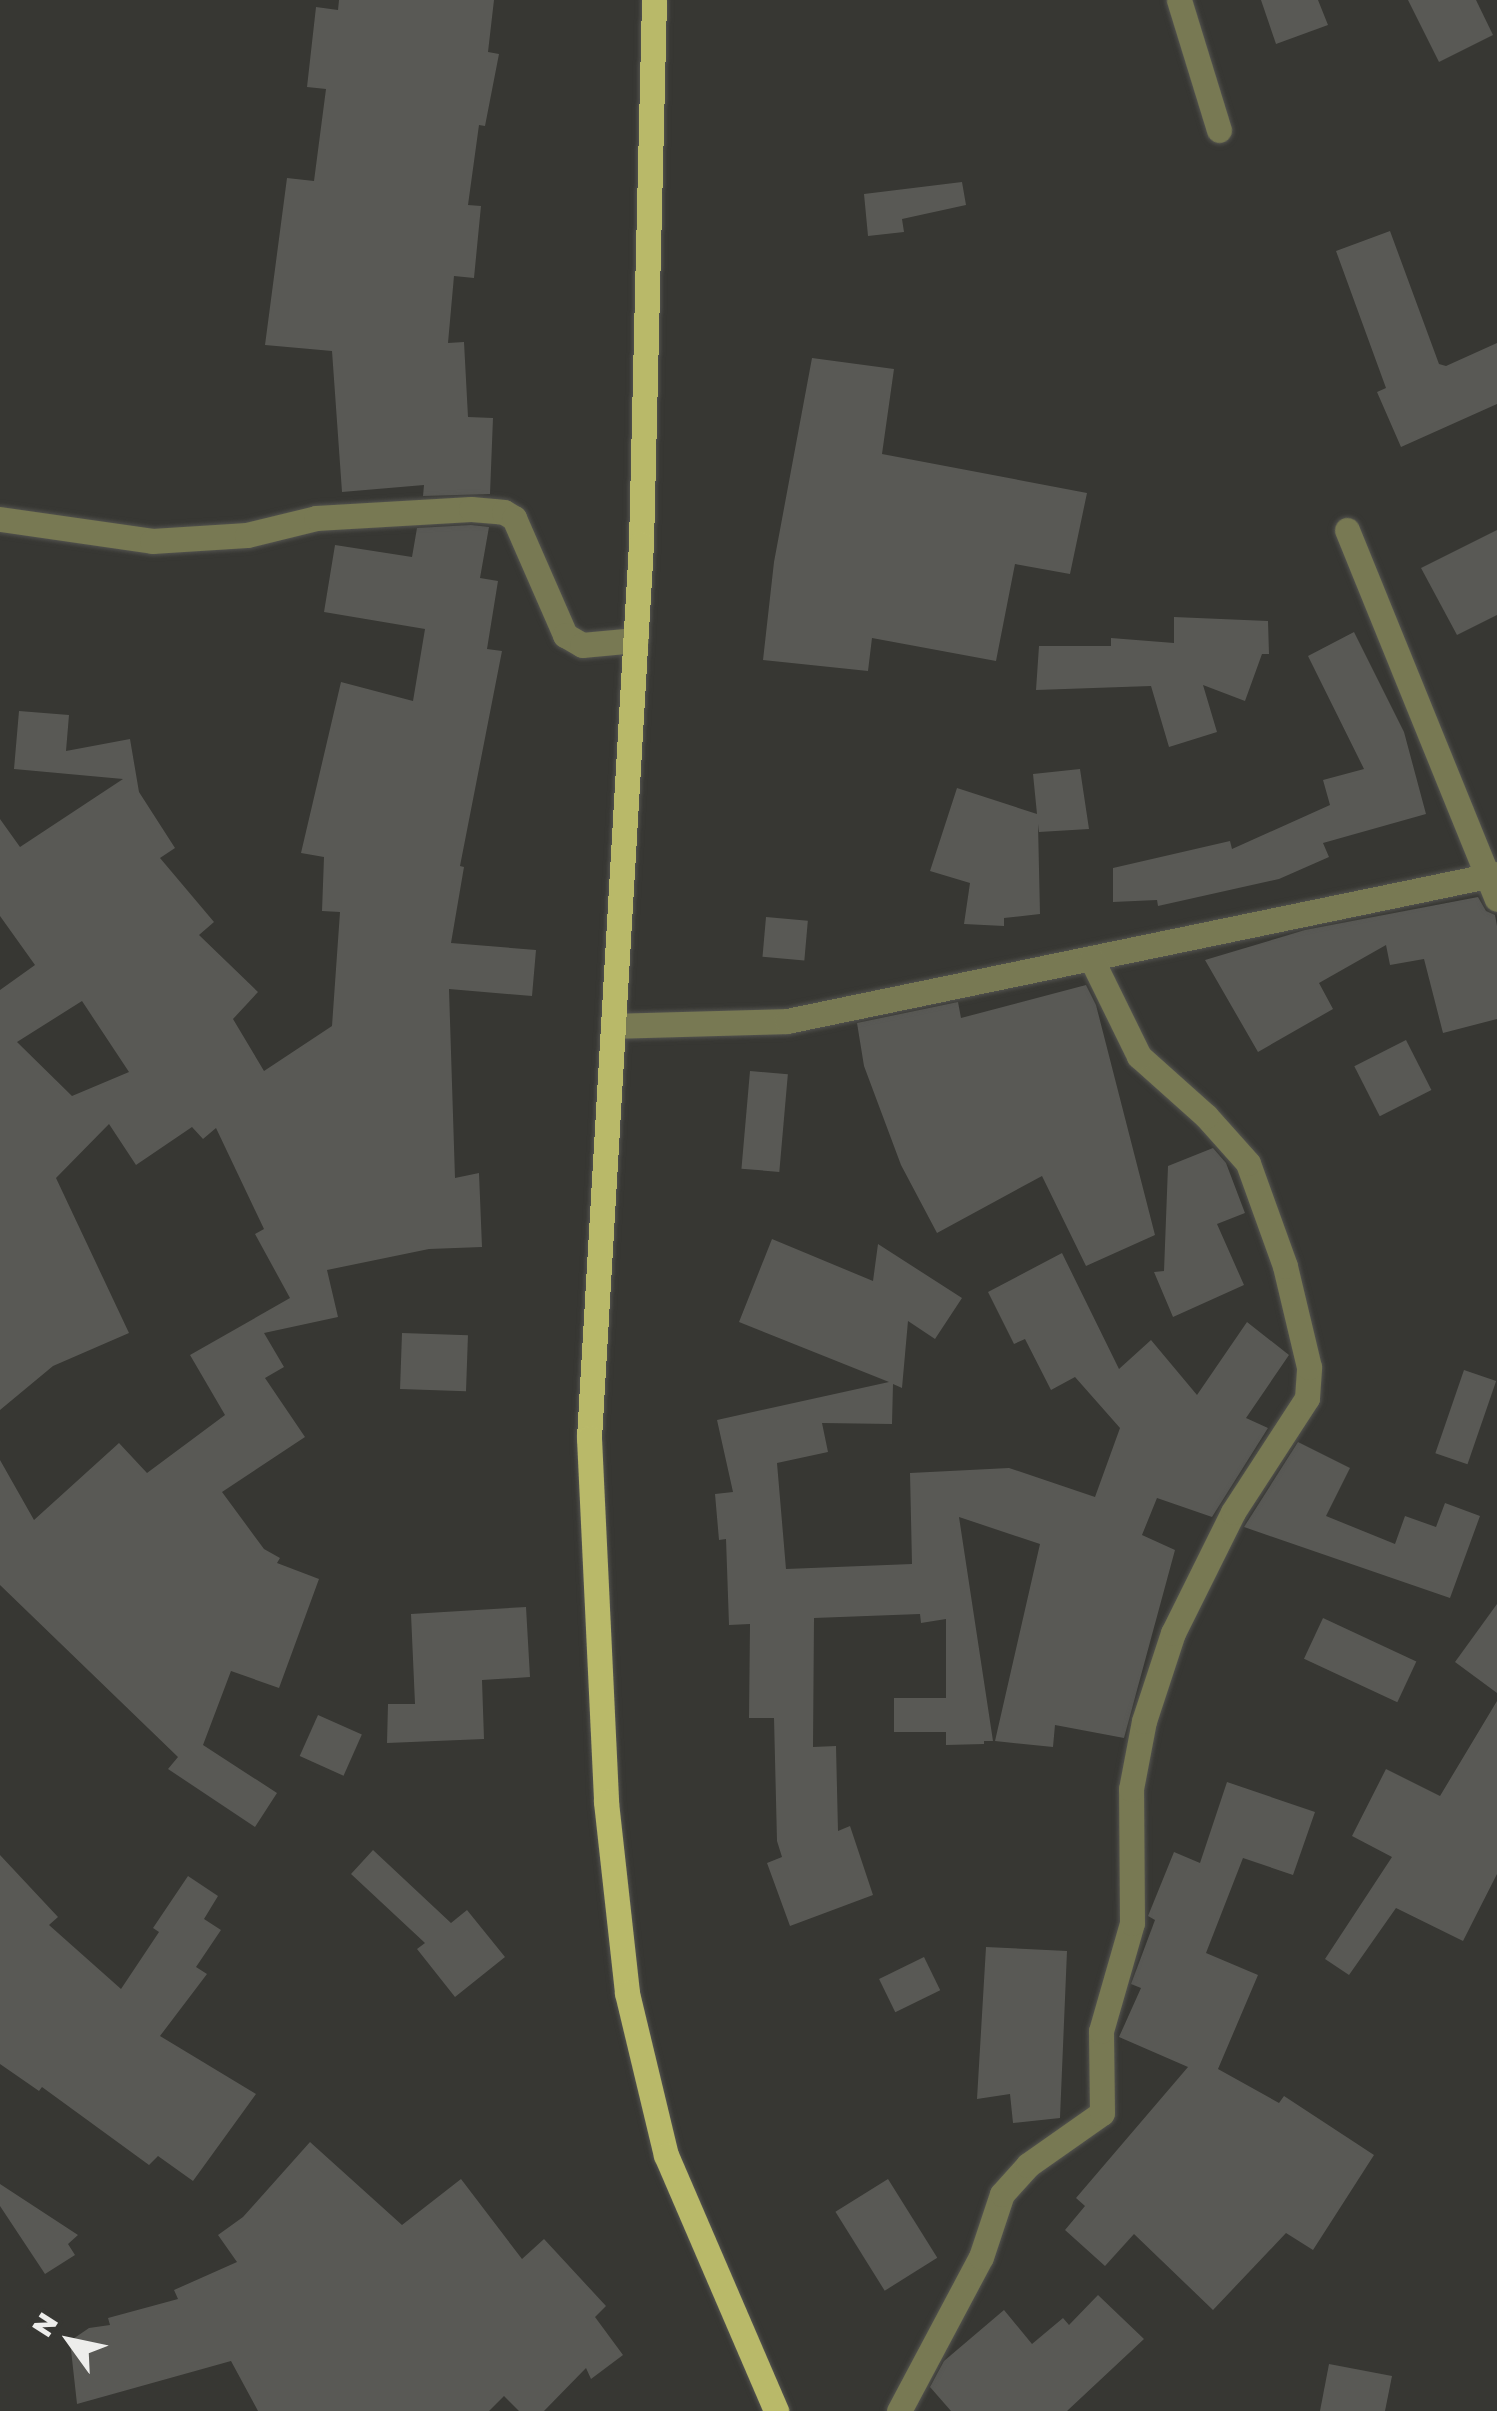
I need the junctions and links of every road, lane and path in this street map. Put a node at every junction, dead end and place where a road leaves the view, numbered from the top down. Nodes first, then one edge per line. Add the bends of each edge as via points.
1 (654, 0) edge
2 (1179, 0) edge
3 (1219, 130) dead end
4 (0, 520) edge
5 (1347, 530) dead end
6 (636, 640) junction
7 (1494, 883) edge
8 (1091, 958) junction
9 (613, 1026) junction
10 (776, 2411) edge
11 (899, 2411) edge

1 - 6 main road
2 - 3 street
4 - 6 street via 152,541 247,535 316,518 504,512 514,518 565,635 582,644
5 - 7 street
6 - 9 main road
7 - 8 street
8 - 9 street via 787,1020
8 - 11 street via 1139,1056 1248,1162 1285,1266 1309,1367 1306,1398 1225,1529 1173,1633 1144,1722 1131,1789 1132,1922 1101,2031 1102,2113 1028,2165 1002,2194 981,2257
9 - 10 main road via 589,1438 606,1802 627,1993 666,2155

